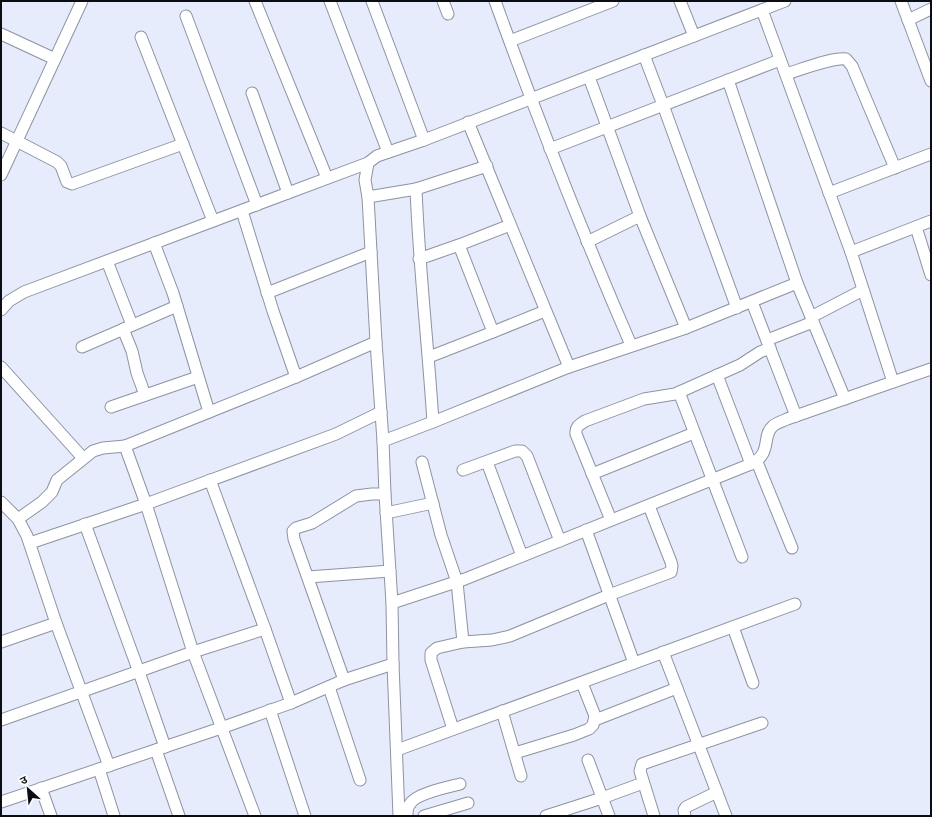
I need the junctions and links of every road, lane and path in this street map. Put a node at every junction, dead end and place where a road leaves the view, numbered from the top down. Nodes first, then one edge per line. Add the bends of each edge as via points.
1 (82, 1) edge
2 (255, 1) edge
3 (330, 1) edge
4 (372, 1) edge
5 (443, 1) edge
6 (495, 1) edge
7 (613, 1) edge
8 (680, 1) edge
9 (785, 1) edge
10 (901, 1) edge
11 (931, 9) edge
12 (762, 10) junction
13 (448, 14) dead end
14 (186, 16) dead end
15 (908, 20) junction
16 (1, 34) edge
17 (694, 36) junction
18 (142, 37) dead end
19 (510, 41) junction
20 (644, 55) junction
21 (55, 59) junction
22 (780, 60) junction
23 (786, 74) junction
24 (589, 77) junction
25 (930, 77) edge
26 (728, 80) junction
27 (252, 93) dead end
28 (532, 98) junction
29 (663, 106) junction
30 (468, 122) junction
31 (607, 127) junction
32 (1, 133) edge
33 (17, 140) junction
34 (424, 140) junction
35 (183, 144) junction
36 (550, 149) junction
37 (388, 152) junction
38 (931, 154) edge
39 (368, 163) junction
40 (487, 166) junction
41 (895, 168) junction
42 (1, 175) edge
43 (327, 178) junction
44 (416, 189) junction
45 (288, 193) junction
46 (829, 193) junction
47 (368, 197) junction
48 (257, 205) junction
49 (242, 211) junction
50 (640, 216) junction
51 (213, 221) junction
52 (931, 221) edge
53 (510, 225) junction
54 (916, 228) junction
55 (587, 242) junction
56 (154, 243) junction
57 (460, 246) junction
58 (371, 252) junction
59 (851, 252) junction
60 (419, 259) junction
61 (107, 261) junction
62 (931, 275) edge
63 (797, 283) junction
64 (864, 290) junction
65 (267, 293) junction
66 (752, 302) junction
67 (177, 306) junction
68 (737, 308) junction
69 (1, 310) edge
70 (544, 311) junction
71 (812, 319) junction
72 (127, 327) junction
73 (686, 328) junction
74 (494, 332) junction
75 (376, 342) junction
76 (768, 344) junction
77 (631, 345) junction
78 (82, 347) dead end
79 (429, 357) junction
80 (1, 367) edge
81 (569, 367) junction
82 (931, 369) edge
83 (717, 375) junction
84 (198, 377) junction
85 (296, 377) junction
86 (893, 382) junction
87 (679, 392) junction
88 (145, 395) junction
89 (844, 399) junction
90 (111, 407) dead end
91 (209, 412) junction
92 (381, 412) junction
93 (796, 416) junction
94 (433, 422) junction
95 (694, 433) junction
96 (383, 441) junction
97 (125, 446) junction
98 (83, 458) junction
99 (422, 462) dead end
100 (487, 462) junction
101 (754, 463) junction
102 (463, 470) dead end
103 (592, 474) junction
104 (210, 480) junction
105 (712, 481) junction
106 (385, 494) junction
107 (1, 502) edge
108 (433, 503) junction
109 (146, 504) junction
110 (649, 506) junction
111 (386, 513) junction
112 (18, 519) junction
113 (611, 520) junction
114 (85, 524) junction
115 (586, 530) junction
116 (560, 541) junction
117 (30, 543) junction
118 (792, 548) dead end
119 (522, 556) junction
120 (742, 557) dead end
121 (390, 571) junction
122 (308, 577) junction
123 (457, 582) junction
124 (609, 595) junction
125 (392, 603) junction
126 (795, 604) dead end
127 (56, 623) junction
128 (733, 627) junction
129 (266, 629) junction
130 (1, 642) edge
131 (463, 642) junction
132 (193, 652) junction
133 (663, 652) junction
134 (634, 663) junction
135 (393, 664) junction
136 (139, 672) junction
137 (344, 680) junction
138 (582, 683) junction
139 (753, 683) dead end
140 (329, 687) junction
141 (677, 688) junction
142 (83, 692) junction
143 (291, 703) junction
144 (270, 710) junction
145 (502, 711) junction
146 (1, 720) edge
147 (595, 720) junction
148 (762, 722) dead end
149 (221, 728) junction
150 (453, 729) junction
151 (699, 745) junction
152 (160, 749) junction
153 (397, 750) junction
154 (515, 753) junction
155 (588, 760) dead end
156 (104, 768) junction
157 (521, 776) dead end
158 (360, 780) dead end
159 (643, 783) junction
160 (460, 784) dead end
161 (41, 788) junction
162 (716, 792) junction
163 (602, 798) junction
164 (1, 802) edge
165 (468, 803) dead end
166 (51, 816) edge
167 (114, 816) edge
168 (179, 816) edge
169 (255, 816) edge
170 (305, 816) edge
171 (399, 816) edge
172 (407, 816) edge
173 (424, 816) edge
174 (546, 816) edge
175 (609, 816) edge
176 (654, 816) edge
177 (685, 816) edge
178 (726, 816) edge

1 - 21 street
2 - 43 street
3 - 37 street
4 - 34 street
5 - 13 street
6 - 19 street
7 - 19 street
8 - 17 street
9 - 12 street
10 - 15 street
11 - 15 street
12 - 17 street
12 - 22 street
14 - 48 street
15 - 25 street
16 - 21 street
17 - 20 street
18 - 35 street
19 - 28 street
20 - 24 street
20 - 29 street
21 - 33 street
22 - 23 street
22 - 26 street
23 - 41 street via 832,60 846,59 852,66
23 - 46 street
24 - 28 street
24 - 31 street
26 - 29 street
26 - 63 street
27 - 45 street
28 - 30 street
28 - 36 street
29 - 31 street
29 - 68 street
30 - 34 street
30 - 40 street
31 - 36 street
31 - 50 street
32 - 33 street
33 - 35 street via 61,166 67,182 72,184
33 - 42 street
34 - 37 street
35 - 51 street
36 - 55 street
37 - 39 street
38 - 41 street
39 - 43 street
39 - 47 street
40 - 44 street
40 - 53 street
41 - 46 street
43 - 45 street
44 - 47 street
44 - 60 street
45 - 48 street
46 - 59 street
47 - 58 street
48 - 49 street
49 - 51 street
49 - 65 street
50 - 55 street
50 - 73 street
51 - 56 street
52 - 54 street
53 - 57 street
53 - 70 street
54 - 59 street
54 - 62 street
55 - 77 street
56 - 61 street
56 - 67 street
57 - 60 street
57 - 74 street
58 - 65 street
58 - 75 street
59 - 64 street
60 - 79 street
61 - 69 street via 24,292 9,301
61 - 72 street
63 - 66 street
63 - 71 street
64 - 71 street
64 - 86 street
65 - 85 street
66 - 68 street
66 - 76 street
67 - 72 street
67 - 84 street
68 - 73 street
70 - 74 street
70 - 81 street
71 - 76 street
71 - 89 street
72 - 78 street
72 - 88 street via 137,373
73 - 77 street
74 - 79 street
75 - 85 street
75 - 92 street
76 - 83 street via 740,365
76 - 93 street
77 - 81 street
79 - 94 street
80 - 98 street
81 - 94 street
82 - 86 street
83 - 87 street
83 - 101 street
84 - 88 street
84 - 91 street
85 - 91 street
86 - 89 street
87 - 95 street
87 - 103 street via 644,399 579,425 575,431
88 - 90 street
89 - 93 street
91 - 97 street
92 - 96 street
92 - 104 street via 336,434
93 - 101 street via 772,427 764,453
94 - 96 street
95 - 103 street
95 - 105 street
96 - 106 street
97 - 98 street via 98,449
97 - 109 street
98 - 112 street via 57,480 52,492 42,502
99 - 108 street
100 - 102 street
100 - 116 street via 519,450 525,453
100 - 119 street
101 - 105 street
101 - 118 street
103 - 113 street
104 - 109 street
104 - 129 street
105 - 110 street
105 - 120 street
106 - 111 street
106 - 122 street via 356,496 312,523 294,529 294,538
107 - 112 street
108 - 111 street
108 - 123 street
109 - 114 street
109 - 132 street
110 - 113 street
110 - 124 street via 671,562 671,572
111 - 121 street
112 - 117 street
113 - 115 street
114 - 117 street
114 - 136 street
115 - 116 street
115 - 124 street
116 - 119 street
117 - 127 street
119 - 123 street
121 - 122 street
121 - 125 street
122 - 137 street
123 - 125 street
123 - 131 street
124 - 131 street via 510,636
124 - 134 street
125 - 135 street
126 - 128 street
127 - 130 street
127 - 142 street
128 - 133 street
128 - 139 street
129 - 132 street
129 - 143 street
131 - 150 street via 438,648 432,651 430,656
132 - 136 street
132 - 149 street
133 - 134 street
133 - 141 street
134 - 138 street
135 - 137 street
135 - 153 street
136 - 142 street
136 - 152 street
137 - 140 street
138 - 145 street
138 - 147 street
140 - 143 street
140 - 158 street
141 - 147 street
141 - 151 street
142 - 146 street
142 - 156 street
143 - 144 street
144 - 149 street
144 - 170 street
145 - 150 street
145 - 154 street
147 - 154 street via 589,729 583,732
148 - 151 street
149 - 152 street
149 - 169 street
150 - 153 street
151 - 159 street via 642,764 640,771
151 - 162 street
152 - 156 street
152 - 168 street
153 - 171 street
154 - 157 street
155 - 163 street
156 - 161 street
156 - 167 street
159 - 163 street
159 - 176 street
160 - 172 street via 412,800
161 - 164 street
161 - 166 street
162 - 177 street via 686,807
162 - 178 street
163 - 174 street
163 - 175 street
165 - 173 street

